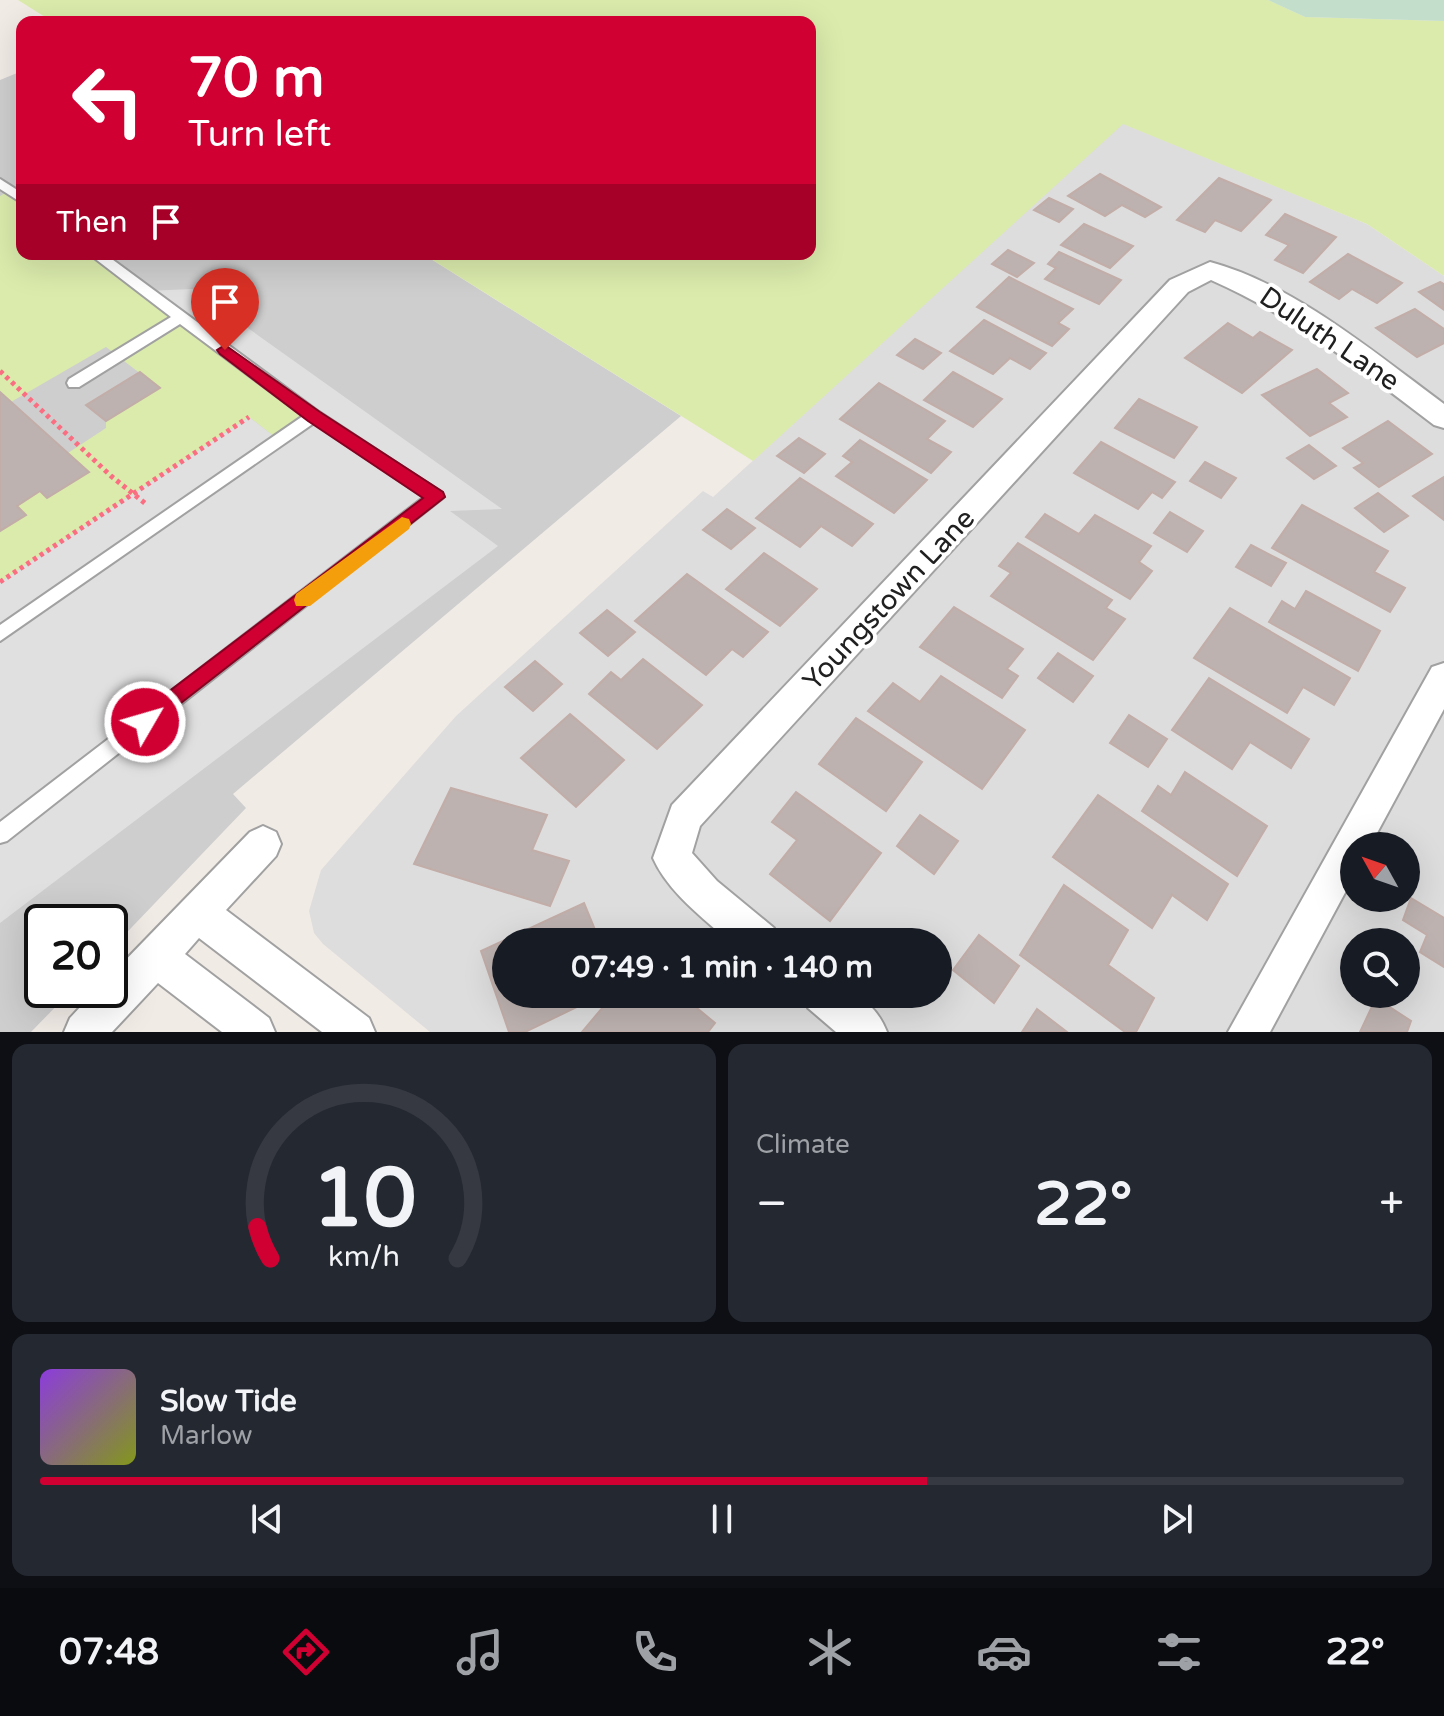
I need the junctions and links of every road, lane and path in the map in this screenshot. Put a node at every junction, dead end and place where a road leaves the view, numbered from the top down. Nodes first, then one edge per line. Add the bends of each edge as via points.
1 (104, 260) edge
2 (1210, 270) joint
3 (181, 317) junction
4 (0, 371) edge
5 (74, 383) dead end
6 (314, 416) junction
7 (249, 417) dead end
8 (1444, 418) edge
9 (133, 494) junction
10 (165, 520) junction
11 (0, 582) edge
12 (0, 634) edge
13 (1444, 677) edge
14 (0, 834) edge
15 (263, 844) dead end
16 (196, 912) junction
17 (744, 928) edge
18 (155, 956) junction
19 (839, 1008) edge
20 (84, 1032) edge
21 (255, 1032) edge
22 (355, 1032) edge
23 (867, 1032) edge
24 (1248, 1032) edge

1 - 3 lane
2 - 8 street, Duluth Lane via 1253,286 1317,323
2 - 17 street, Youngstown Lane via 1179,286 685,817 672,858
3 - 5 lane
3 - 6 lane
4 - 9 path
6 - 10 lane
6 - 14 lane via 436,497
7 - 9 path
9 - 10 path
9 - 11 path
10 - 12 lane
13 - 24 street
15 - 16 street
16 - 18 street
16 - 22 street
18 - 20 street
18 - 21 street
19 - 23 street

